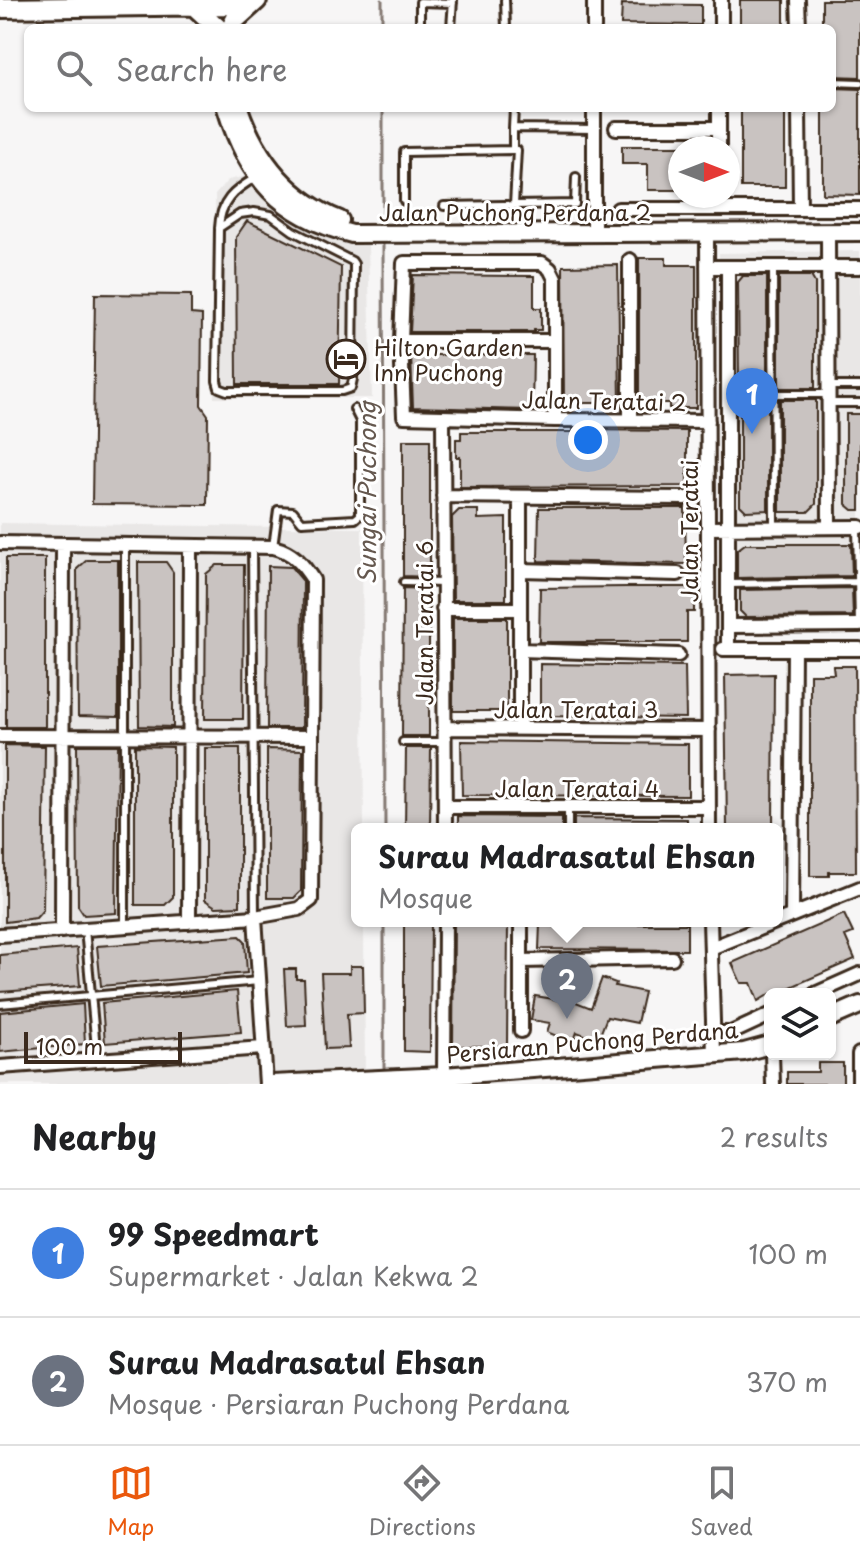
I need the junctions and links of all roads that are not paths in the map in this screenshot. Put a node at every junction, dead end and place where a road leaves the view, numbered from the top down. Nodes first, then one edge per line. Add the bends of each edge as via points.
1 (255, 0) edge
2 (505, 0) edge
3 (594, 0) edge
4 (721, 0) edge
5 (798, 0) edge
6 (224, 2) edge
7 (453, 2) edge
8 (192, 4) junction
9 (0, 8) edge
10 (214, 24) edge
11 (219, 24) edge
12 (230, 24) edge
13 (233, 24) edge
14 (420, 24) edge
15 (451, 24) edge
16 (506, 24) edge
17 (594, 24) edge
18 (721, 24) edge
19 (799, 24) edge
20 (836, 82) edge
21 (860, 83) edge
22 (227, 112) edge
23 (240, 112) edge
24 (514, 112) edge
25 (594, 112) edge
26 (719, 112) edge
27 (799, 112) edge
28 (513, 128) junction
29 (616, 128) dead end
30 (719, 128) junction
31 (594, 129) junction
32 (719, 136) edge
33 (513, 150) junction
34 (263, 173) junction
35 (576, 177) dead end
36 (404, 201) dead end
37 (740, 204) edge
38 (514, 205) junction
39 (444, 206) dead end
40 (668, 206) edge
41 (618, 209) dead end
42 (800, 209) junction
43 (860, 209) edge
44 (219, 228) junction
45 (594, 232) junction
46 (860, 232) edge
47 (707, 233) junction
48 (828, 234) junction
49 (630, 260) dead end
50 (707, 267) junction
51 (728, 267) junction
52 (773, 267) junction
53 (828, 267) junction
54 (860, 267) edge
55 (401, 341) junction
56 (555, 341) junction
57 (860, 386) edge
58 (729, 394) junction
59 (774, 394) junction
60 (829, 394) junction
61 (860, 403) edge
62 (354, 409) dead end
63 (443, 417) junction
64 (555, 420) junction
65 (630, 420) junction
66 (708, 421) junction
67 (443, 496) junction
68 (520, 497) junction
69 (685, 498) dead end
70 (829, 527) junction
71 (858, 527) edge
72 (708, 528) junction
73 (729, 528) junction
74 (774, 528) junction
75 (0, 543) edge
76 (63, 545) junction
77 (125, 546) junction
78 (273, 547) junction
79 (190, 548) junction
80 (252, 548) junction
81 (520, 570) junction
82 (678, 574) dead end
83 (404, 582) dead end
84 (859, 582) edge
85 (443, 583) junction
86 (729, 584) junction
87 (443, 609) junction
88 (520, 609) junction
89 (859, 625) edge
90 (728, 626) junction
91 (709, 649) junction
92 (728, 649) junction
93 (794, 649) junction
94 (860, 649) edge
95 (520, 650) junction
96 (678, 655) dead end
97 (444, 728) junction
98 (520, 728) junction
99 (709, 730) junction
100 (0, 736) edge
101 (62, 737) junction
102 (125, 737) junction
103 (189, 737) junction
104 (252, 737) junction
105 (312, 737) junction
106 (403, 742) dead end
107 (444, 742) junction
108 (445, 807) junction
109 (568, 807) junction
110 (709, 807) junction
111 (445, 823) edge
112 (568, 823) edge
113 (709, 823) edge
114 (860, 888) edge
115 (792, 915) junction
116 (255, 917) junction
117 (783, 919) edge
118 (189, 922) junction
119 (125, 926) junction
120 (445, 927) edge
121 (521, 927) edge
122 (710, 927) edge
123 (763, 927) edge
124 (85, 929) junction
125 (62, 931) junction
126 (0, 935) edge
127 (711, 948) junction
128 (672, 958) dead end
129 (521, 961) junction
130 (860, 974) edge
131 (259, 981) junction
132 (828, 988) edge
133 (91, 995) junction
134 (0, 1004) edge
135 (860, 1005) edge
136 (836, 1015) edge
137 (764, 1018) edge
138 (521, 1031) dead end
139 (714, 1033) junction
140 (764, 1047) edge
141 (263, 1048) junction
142 (714, 1054) junction
143 (859, 1054) edge
144 (97, 1059) junction
145 (772, 1060) edge
146 (0, 1067) edge
147 (444, 1076) junction
148 (317, 1083) edge
149 (266, 1084) edge
150 (272, 1084) edge
151 (773, 1084) edge
152 (859, 1084) edge

1 - 6 main road
1 - 13 main road
2 - 16 lane
3 - 17 street
4 - 18 street
5 - 19 street
6 - 8 main road
6 - 11 street
6 - 12 street
7 - 14 lane via 420,2
7 - 15 lane
8 - 9 main road
8 - 10 main road
20 - 21 lane
22 - 34 street, Jalan Puchong Perdana 2 via 236,137
23 - 34 street, Jalan Puchong Perdana 2
24 - 28 lane
25 - 31 street
26 - 30 street
27 - 42 street
28 - 31 lane
28 - 33 lane
29 - 30 street
30 - 32 street
31 - 45 street
33 - 36 lane via 404,152
33 - 38 lane
34 - 44 lane via 233,191
34 - 45 street, Jalan Puchong Perdana 2 via 278,198 303,216 352,234
35 - 38 lane via 575,204
37 - 42 street
38 - 39 lane
40 - 41 street
42 - 43 street
44 - 44 lane via 240,214 271,215 352,261 351,388 219,388
45 - 47 street, Jalan Puchong Perdana 2
46 - 48 street, Jalan Puchong Perdana 2
47 - 48 street, Jalan Puchong Perdana 2
47 - 50 street, Jalan Teratai
48 - 53 street
49 - 65 street
50 - 51 street
50 - 66 street, Jalan Teratai
51 - 52 street
51 - 58 street
52 - 53 street
52 - 59 lane
53 - 54 street
53 - 60 street
55 - 56 street
55 - 56 street via 404,263 542,263 555,279
55 - 63 street, Jalan Teratai 2 via 404,416
56 - 64 street
57 - 60 lane
58 - 59 lane
58 - 73 street
59 - 60 lane
59 - 74 lane
60 - 61 lane
60 - 70 street
62 - 78 lane via 360,421 360,515 302,522 293,511 278,510
63 - 64 street, Jalan Teratai 2
63 - 67 street, Jalan Teratai 6
64 - 65 street, Jalan Teratai 2
65 - 66 street, Jalan Teratai 2
66 - 72 street, Jalan Teratai
67 - 68 street
67 - 85 street, Jalan Teratai 6
68 - 69 street
68 - 81 street
70 - 71 street
70 - 74 street
71 - 84 lane
72 - 73 street
72 - 91 street, Jalan Teratai
73 - 74 street
73 - 86 street
75 - 76 street
76 - 77 street
76 - 101 street
77 - 79 street
77 - 102 lane
78 - 80 street
78 - 105 street via 288,551 313,580
79 - 80 street
79 - 103 street
80 - 104 lane
81 - 82 street
81 - 88 street
83 - 85 lane
84 - 86 lane
84 - 89 lane
85 - 87 street, Jalan Teratai 6
86 - 90 street
87 - 88 street
87 - 97 street, Jalan Teratai 6
88 - 95 street
89 - 90 street
90 - 92 street
91 - 92 street
91 - 99 street, Jalan Teratai
92 - 93 street
93 - 94 street
93 - 115 street
95 - 96 street
95 - 98 street
97 - 98 street, Jalan Teratai 3
97 - 107 street, Jalan Teratai 6
98 - 99 street, Jalan Teratai 3
99 - 110 street, Jalan Teratai
100 - 101 street
101 - 102 street
101 - 125 street
102 - 103 street
102 - 119 lane
103 - 104 street
103 - 118 street
104 - 105 street
104 - 116 lane
105 - 116 street via 311,900 299,909
106 - 107 lane
107 - 108 street, Jalan Teratai 6
108 - 109 street, Jalan Teratai 4
108 - 111 street, Jalan Teratai 6
109 - 110 street, Jalan Teratai 4
109 - 112 lane
110 - 113 street, Jalan Teratai
114 - 115 street
115 - 117 street
116 - 118 street
116 - 131 street
118 - 119 street
119 - 124 street
120 - 147 street
121 - 129 street
122 - 127 street
123 - 127 street
124 - 125 street
124 - 133 lane
125 - 126 street
127 - 139 street
128 - 129 street
129 - 138 street
130 - 132 street
131 - 133 lane
131 - 141 street
133 - 134 lane
133 - 144 lane
135 - 136 street
137 - 139 street via 731,1033
139 - 142 street
140 - 142 street, Persiaran Puchong Perdana
141 - 144 street
141 - 149 street
142 - 147 street, Persiaran Puchong Perdana
143 - 152 street
144 - 146 street
145 - 151 street
147 - 148 street, Persiaran Puchong Perdana
148 - 150 street, Persiaran Puchong Perdana

